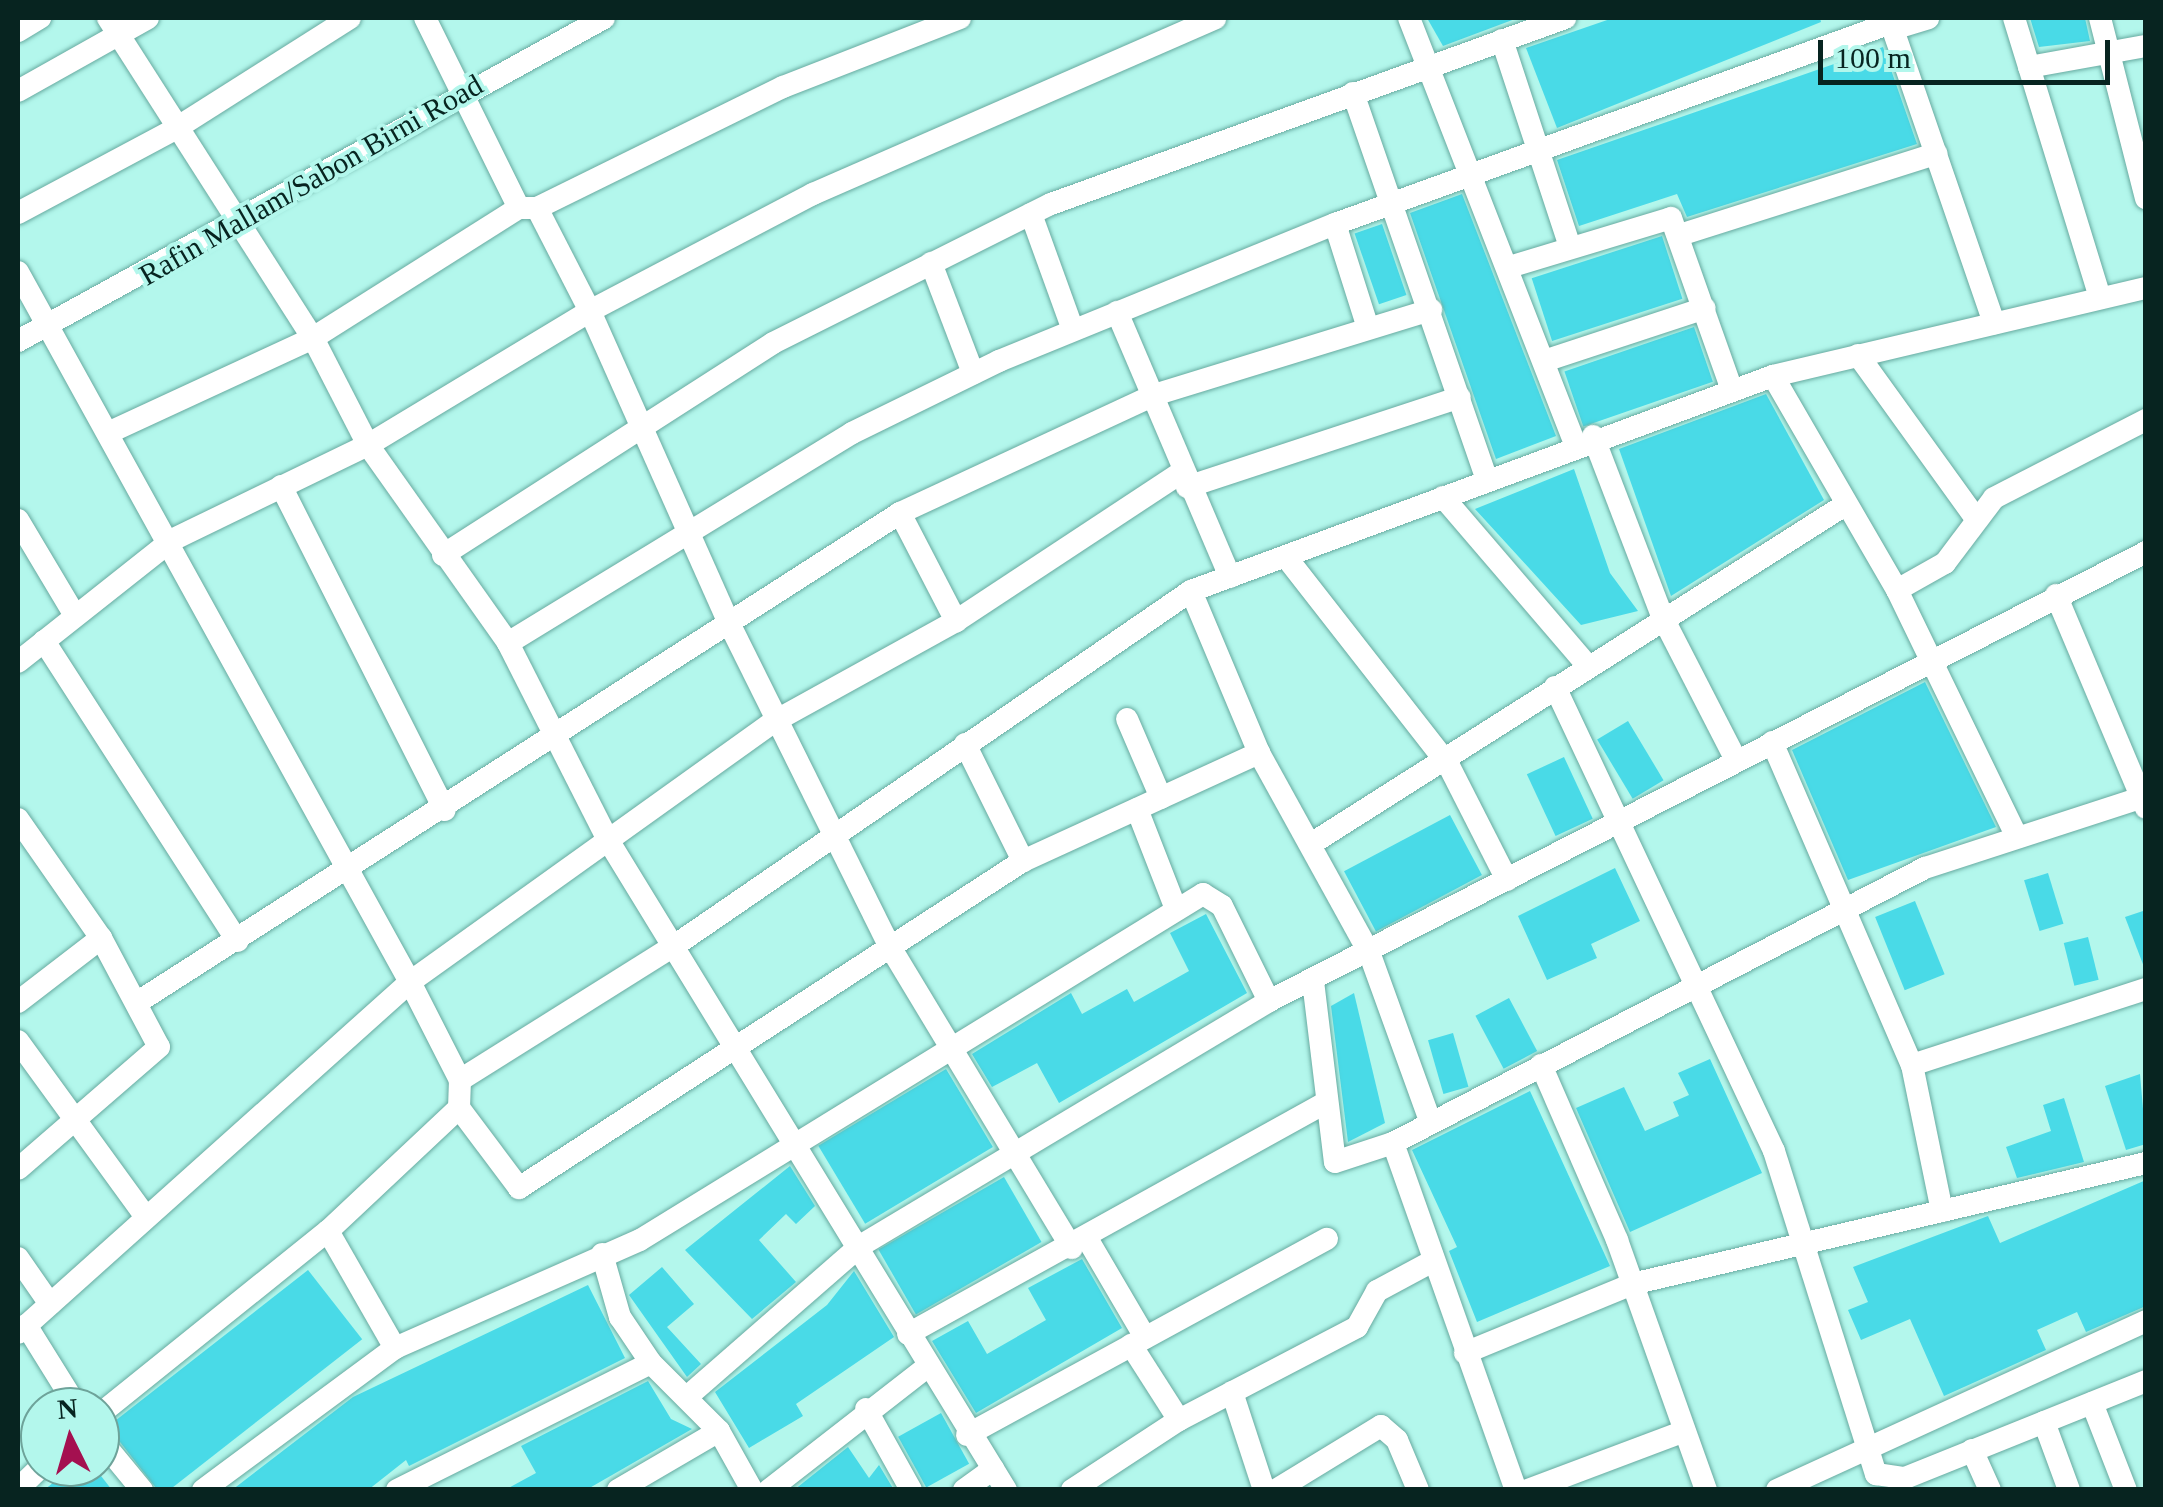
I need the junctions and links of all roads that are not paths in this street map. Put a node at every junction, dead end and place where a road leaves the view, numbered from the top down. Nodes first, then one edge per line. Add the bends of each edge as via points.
1 (40, 18) edge
2 (148, 18) edge
3 (350, 18) edge
4 (425, 18) edge
5 (604, 18) edge
6 (960, 18) edge
7 (1150, 18) edge
8 (1215, 18) edge
9 (1410, 18) edge
10 (1565, 18) edge
11 (1928, 18) edge
12 (2014, 18) edge
13 (2100, 18) edge
14 (1891, 23) edge
15 (114, 27) edge
16 (18, 31) edge
17 (1158, 40) junction
18 (1502, 40) junction
19 (2146, 46) edge
20 (2108, 53) junction
21 (1433, 64) junction
22 (2029, 67) junction
23 (466, 88) junction
24 (18, 91) edge
25 (1353, 93) junction
26 (176, 129) junction
27 (2140, 149) edge
28 (1542, 150) junction
29 (1936, 154) junction
30 (1474, 173) junction
31 (2146, 198) edge
32 (1394, 204) junction
33 (528, 208) junction
34 (18, 213) edge
35 (1031, 214) junction
36 (1335, 224) junction
37 (237, 228) junction
38 (1680, 236) junction
39 (1570, 247) junction
40 (931, 263) junction
41 (1509, 267) junction
42 (18, 272) edge
43 (2146, 288) edge
44 (2100, 298) junction
45 (1705, 308) junction
46 (1431, 310) junction
47 (590, 311) junction
48 (1117, 312) junction
49 (1994, 323) junction
50 (46, 328) junction
51 (1368, 328) junction
52 (1074, 330) junction
53 (313, 338) junction
54 (18, 341) edge
55 (1858, 355) junction
56 (1544, 362) junction
57 (973, 372) junction
58 (1772, 376) junction
59 (1732, 390) junction
60 (1154, 395) junction
61 (1460, 398) junction
62 (2146, 420) edge
63 (640, 428) junction
64 (110, 432) junction
65 (1584, 440) junction
66 (368, 445) junction
67 (1486, 477) junction
68 (1184, 480) junction
69 (281, 486) junction
70 (1442, 498) junction
71 (1846, 504) junction
72 (900, 513) junction
73 (1976, 516) junction
74 (18, 520) edge
75 (694, 532) junction
76 (172, 540) junction
77 (2146, 552) edge
78 (443, 555) junction
79 (1286, 557) junction
80 (1230, 577) junction
81 (1898, 590) junction
82 (1190, 591) junction
83 (2056, 595) junction
84 (74, 614) junction
85 (1662, 616) junction
86 (727, 619) junction
87 (956, 621) junction
88 (44, 641) junction
89 (508, 643) junction
90 (1931, 660) junction
91 (18, 662) edge
92 (1587, 665) junction
93 (1555, 687) junction
94 (1127, 718) dead end
95 (775, 721) junction
96 (560, 736) junction
97 (1772, 742) junction
98 (965, 744) junction
99 (1259, 753) junction
100 (1736, 760) junction
101 (1448, 764) junction
102 (1161, 798) junction
103 (2145, 800) edge
104 (1137, 809) junction
105 (445, 810) junction
106 (18, 819) edge
107 (1617, 822) junction
108 (832, 836) junction
109 (2017, 836) junction
110 (608, 840) junction
111 (1310, 844) junction
112 (1023, 861) junction
113 (348, 875) junction
114 (1507, 880) junction
115 (1846, 905) junction
116 (1176, 910) junction
117 (100, 938) junction
118 (237, 940) junction
119 (889, 945) junction
120 (674, 946) junction
121 (1369, 952) junction
122 (1313, 980) junction
123 (410, 982) junction
124 (1690, 987) junction
125 (2146, 989) edge
126 (1270, 1001) junction
127 (18, 1002) edge
128 (138, 1002) junction
129 (18, 1041) edge
130 (950, 1042) junction
131 (737, 1044) junction
132 (1541, 1065) junction
133 (1912, 1066) junction
134 (460, 1080) junction
135 (1326, 1102) junction
136 (459, 1108) junction
137 (72, 1121) junction
138 (1431, 1124) junction
139 (796, 1136) junction
140 (1393, 1143) junction
141 (1010, 1151) junction
142 (2146, 1163) edge
143 (18, 1169) edge
144 (1942, 1211) junction
145 (146, 1217) junction
146 (328, 1231) junction
147 (1327, 1239) dead end
148 (1080, 1244) junction
149 (1804, 1244) junction
150 (860, 1246) junction
151 (602, 1254) junction
152 (18, 1258) edge
153 (1433, 1261) junction
154 (1632, 1284) junction
155 (50, 1304) junction
156 (2146, 1321) edge
157 (22, 1329) edge
158 (908, 1334) junction
159 (1138, 1341) junction
160 (395, 1348) junction
161 (1465, 1353) junction
162 (651, 1363) junction
163 (928, 1367) junction
164 (2146, 1381) edge
165 (63, 1387) edge
166 (1232, 1392) junction
167 (688, 1396) junction
168 (120, 1398) edge
169 (2092, 1402) junction
170 (866, 1410) junction
171 (1179, 1420) junction
172 (2044, 1422) junction
173 (720, 1432) junction
174 (1682, 1432) junction
175 (968, 1434) junction
176 (1862, 1448) junction
177 (1972, 1450) junction
178 (120, 1463) edge
179 (993, 1470) junction
180 (142, 1490) edge
181 (203, 1490) edge
182 (397, 1490) edge
183 (618, 1490) edge
184 (752, 1490) edge
185 (768, 1490) edge
186 (911, 1490) edge
187 (964, 1490) edge
188 (1006, 1490) edge
189 (1072, 1490) edge
190 (1264, 1490) edge
191 (1276, 1490) edge
192 (1418, 1490) edge
193 (1516, 1490) edge
194 (1528, 1490) edge
195 (1706, 1490) edge
196 (1776, 1490) edge
197 (1990, 1490) edge
198 (2069, 1490) edge
199 (2126, 1490) edge

1 - 16 street
2 - 15 street
3 - 26 street
4 - 23 street
5 - 23 street, Rafin Mallam/Sabon Birni Road
6 - 33 street via 783,87
7 - 17 street
8 - 17 street
9 - 21 street
10 - 18 street
11 - 14 street
12 - 22 street
13 - 20 street
14 - 28 street
14 - 29 street
15 - 24 street
15 - 26 street
17 - 47 street via 813,194
18 - 21 street
18 - 28 street
19 - 20 street
20 - 22 street
20 - 27 street
21 - 25 street
21 - 30 street
22 - 44 street
23 - 33 street
23 - 37 street, Rafin Mallam/Sabon Birni Road
25 - 32 street
25 - 35 street
26 - 34 street
26 - 37 street
27 - 31 street
28 - 30 street
28 - 39 street
29 - 38 street
29 - 49 street
30 - 32 street
30 - 41 street
32 - 36 street
32 - 46 street
33 - 47 street
33 - 53 street
35 - 40 street
35 - 52 street
36 - 48 street
36 - 51 street
37 - 50 street, Rafin Mallam/Sabon Birni Road
37 - 53 street
38 - 39 street via 1664,216
38 - 45 street
39 - 41 street
40 - 57 street
40 - 63 street via 774,344
41 - 56 street
42 - 50 street
43 - 44 street
44 - 49 street
45 - 56 street
45 - 59 street
46 - 51 street
46 - 61 street
47 - 63 street
47 - 66 street
48 - 52 street
48 - 60 street
49 - 55 street
50 - 54 street, Rafin Mallam/Sabon Birni Road
50 - 64 street
51 - 60 street
52 - 57 street
53 - 64 street
53 - 66 street
55 - 58 street
55 - 73 street
56 - 65 street
57 - 75 street via 852,433
58 - 59 street
58 - 71 street
59 - 65 street
60 - 68 street
60 - 72 street via 1052,435
61 - 67 street
61 - 68 street
62 - 73 street
63 - 75 street
63 - 78 street
64 - 76 street
65 - 67 street
65 - 85 street
66 - 69 street
66 - 78 street
67 - 70 street
68 - 80 street
68 - 87 street
69 - 76 street
69 - 105 street
70 - 79 street
70 - 92 street
71 - 81 street
71 - 85 street
72 - 86 street
72 - 87 street
73 - 81 street via 1945,562
74 - 84 street
75 - 86 street
75 - 89 street
76 - 84 street
76 - 113 street
77 - 83 street
78 - 89 street
79 - 80 street
79 - 101 street
80 - 82 street
81 - 90 street
82 - 98 street
82 - 99 street
83 - 90 street
83 - 103 street
84 - 88 street
85 - 92 street
85 - 100 street
86 - 95 street
86 - 96 street
87 - 95 street
88 - 91 street
88 - 118 street
89 - 96 street
90 - 97 street
90 - 109 street
92 - 93 street
93 - 101 street
93 - 107 street
94 - 102 street
95 - 108 street
95 - 110 street
96 - 105 street
96 - 110 street
97 - 100 street
97 - 115 street
98 - 108 street
98 - 112 street
99 - 102 street
99 - 111 street
100 - 107 street
101 - 111 street
101 - 114 street
102 - 104 street
103 - 109 street
104 - 112 street
104 - 116 street
105 - 113 street
106 - 117 street
107 - 114 street
107 - 124 street
108 - 119 street
108 - 120 street
109 - 115 street
110 - 120 street
110 - 123 street
111 - 121 street
112 - 119 street
113 - 118 street
113 - 123 street
114 - 121 street
115 - 124 street
115 - 133 street
116 - 126 street via 1216,896
116 - 130 street
117 - 127 street
117 - 128 street
118 - 128 street
119 - 130 street
119 - 131 street
120 - 131 street
120 - 134 street
121 - 122 street
121 - 138 street
122 - 126 street
122 - 135 street
123 - 134 street
123 - 145 street
124 - 132 street
124 - 149 street via 1756,1111
125 - 133 street
126 - 141 street
128 - 137 street via 159,1047
129 - 137 street
130 - 139 street
130 - 141 street
131 - 136 street via 528,1188 511,1180
131 - 139 street
132 - 138 street
132 - 154 street
133 - 144 street
134 - 136 street
135 - 140 street via 1330,1160
135 - 148 street
136 - 146 street
137 - 143 street
137 - 145 street
138 - 140 street
139 - 150 street
139 - 151 street via 700,1204
140 - 153 street
141 - 148 street
141 - 150 street
142 - 144 street
144 - 149 street
145 - 155 street
146 - 160 street
146 - 168 street
147 - 159 street
148 - 158 street
148 - 159 street
149 - 154 street
149 - 176 street
150 - 158 street
150 - 167 street
151 - 160 street
151 - 162 street via 610,1295
152 - 155 street
153 - 161 street
153 - 166 street via 1376,1291 1357,1327
154 - 161 street
154 - 174 street
155 - 157 street
156 - 176 street
157 - 165 street
158 - 163 street
159 - 171 street
159 - 175 street
160 - 181 street
161 - 193 street
162 - 167 street
162 - 182 street
163 - 170 street
163 - 175 street
164 - 169 street
166 - 171 street
166 - 190 street
167 - 173 street
169 - 172 street
169 - 199 street
170 - 185 street
170 - 186 street
171 - 189 street
172 - 177 street
172 - 198 street
173 - 183 street
173 - 184 street
174 - 194 street
174 - 195 street
175 - 179 street
176 - 177 street via 1890,1480
176 - 196 street
177 - 197 street
178 - 180 street
179 - 187 street
179 - 188 street
191 - 192 street via 1382,1426

